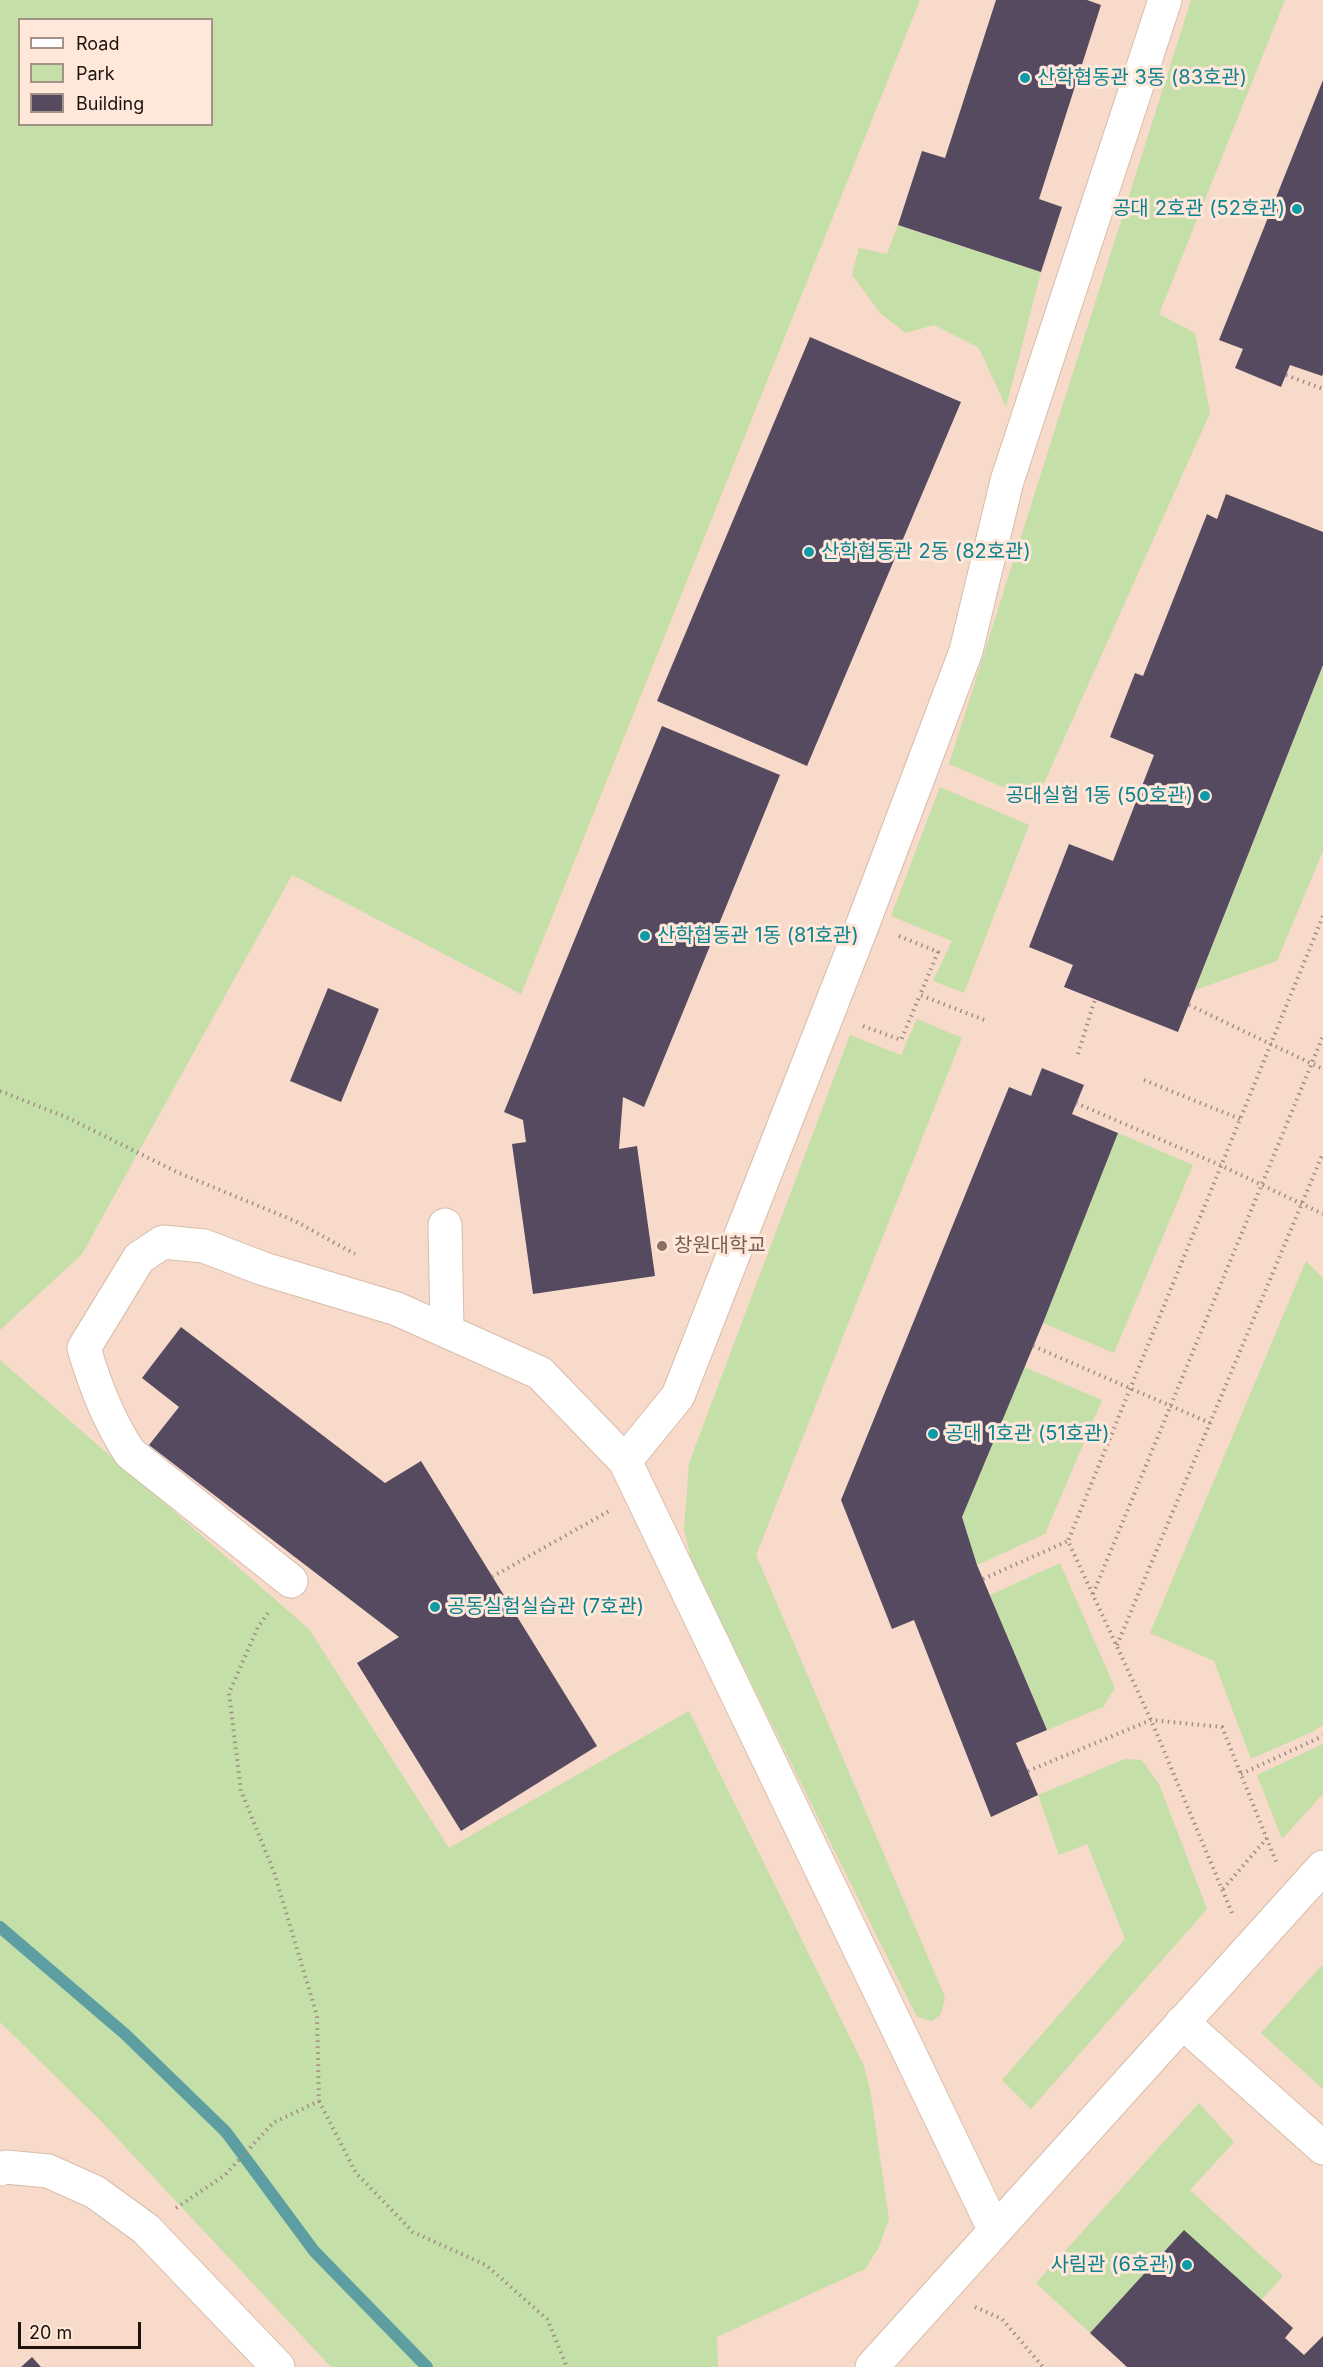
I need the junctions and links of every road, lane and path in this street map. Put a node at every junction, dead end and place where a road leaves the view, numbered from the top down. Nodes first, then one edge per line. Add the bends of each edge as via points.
1 (1166, 0) edge
2 (1286, 375) dead end
3 (1323, 389) edge
4 (1323, 916) edge
5 (864, 921) junction
6 (920, 995) junction
7 (1095, 999) dead end
8 (1189, 1005) dead end
9 (828, 1013) junction
10 (987, 1021) dead end
11 (1323, 1036) edge
12 (1271, 1043) junction
13 (1078, 1054) dead end
14 (1312, 1064) junction
15 (1323, 1069) edge
16 (1144, 1080) dead end
17 (0, 1091) edge
18 (1076, 1103) dead end
19 (1240, 1119) junction
20 (1323, 1153) edge
21 (1222, 1166) junction
22 (1262, 1184) junction
23 (1302, 1203) junction
24 (1323, 1214) edge
25 (445, 1225) dead end
26 (364, 1260) dead end
27 (447, 1330) junction
28 (1033, 1346) dead end
29 (1130, 1388) junction
30 (1170, 1407) junction
31 (1210, 1424) junction
32 (625, 1461) junction
33 (640, 1493) junction
34 (1068, 1541) junction
35 (492, 1577) dead end
36 (983, 1579) dead end
37 (291, 1581) joint
38 (1093, 1594) junction
39 (1117, 1646) junction
40 (1151, 1720) junction
41 (1323, 1736) edge
42 (1028, 1771) dead end
43 (1241, 1774) junction
44 (1267, 1838) junction
45 (1323, 1867) edge
46 (1223, 1890) junction
47 (1293, 1900) junction
48 (1248, 1950) junction
49 (1182, 2022) junction
50 (319, 2101) junction
51 (1323, 2148) edge
52 (0, 2169) edge
53 (146, 2229) junction
54 (994, 2229) junction
55 (939, 2291) junction
56 (278, 2367) edge
57 (567, 2367) edge
58 (872, 2367) edge
59 (1043, 2367) edge

1 - 5 lane via 1007,481 966,651
2 - 3 path
4 - 12 path
5 - 6 path via 938,952
5 - 9 lane
6 - 9 path via 901,1040
6 - 10 path
7 - 13 path
8 - 12 path
9 - 32 lane via 678,1396
11 - 14 path
12 - 14 path
12 - 19 path
14 - 15 path
14 - 22 path
16 - 19 path
17 - 26 path via 295,1221
18 - 21 path
19 - 21 path
20 - 23 path
21 - 22 path
21 - 29 path
22 - 23 path
22 - 30 path
23 - 24 path
23 - 31 path
25 - 27 lane
27 - 32 lane via 540,1373
27 - 37 lane via 397,1309 264,1269 204,1246 163,1242 139,1258 84,1348 113,1427 130,1453
28 - 29 path
29 - 30 path
29 - 34 path
30 - 31 path
30 - 38 path
31 - 39 path
32 - 33 lane
33 - 35 path
33 - 54 lane
34 - 36 path
34 - 38 path
37 - 50 path via 258,1627 228,1693 241,1791 274,1872 316,2016
38 - 39 path
39 - 40 path
40 - 42 path
40 - 43 path via 1222,1727
40 - 46 path
41 - 43 path
43 - 44 path
44 - 46 path
44 - 47 path
45 - 47 lane
46 - 48 path
47 - 48 lane
48 - 49 lane
49 - 51 lane
49 - 54 lane
50 - 53 path via 273,2123 225,2175
50 - 57 path via 356,2173 413,2232 486,2265 547,2319
52 - 53 lane via 48,2171 94,2192
53 - 56 lane
54 - 55 lane
55 - 58 lane
55 - 59 path via 1002,2319

